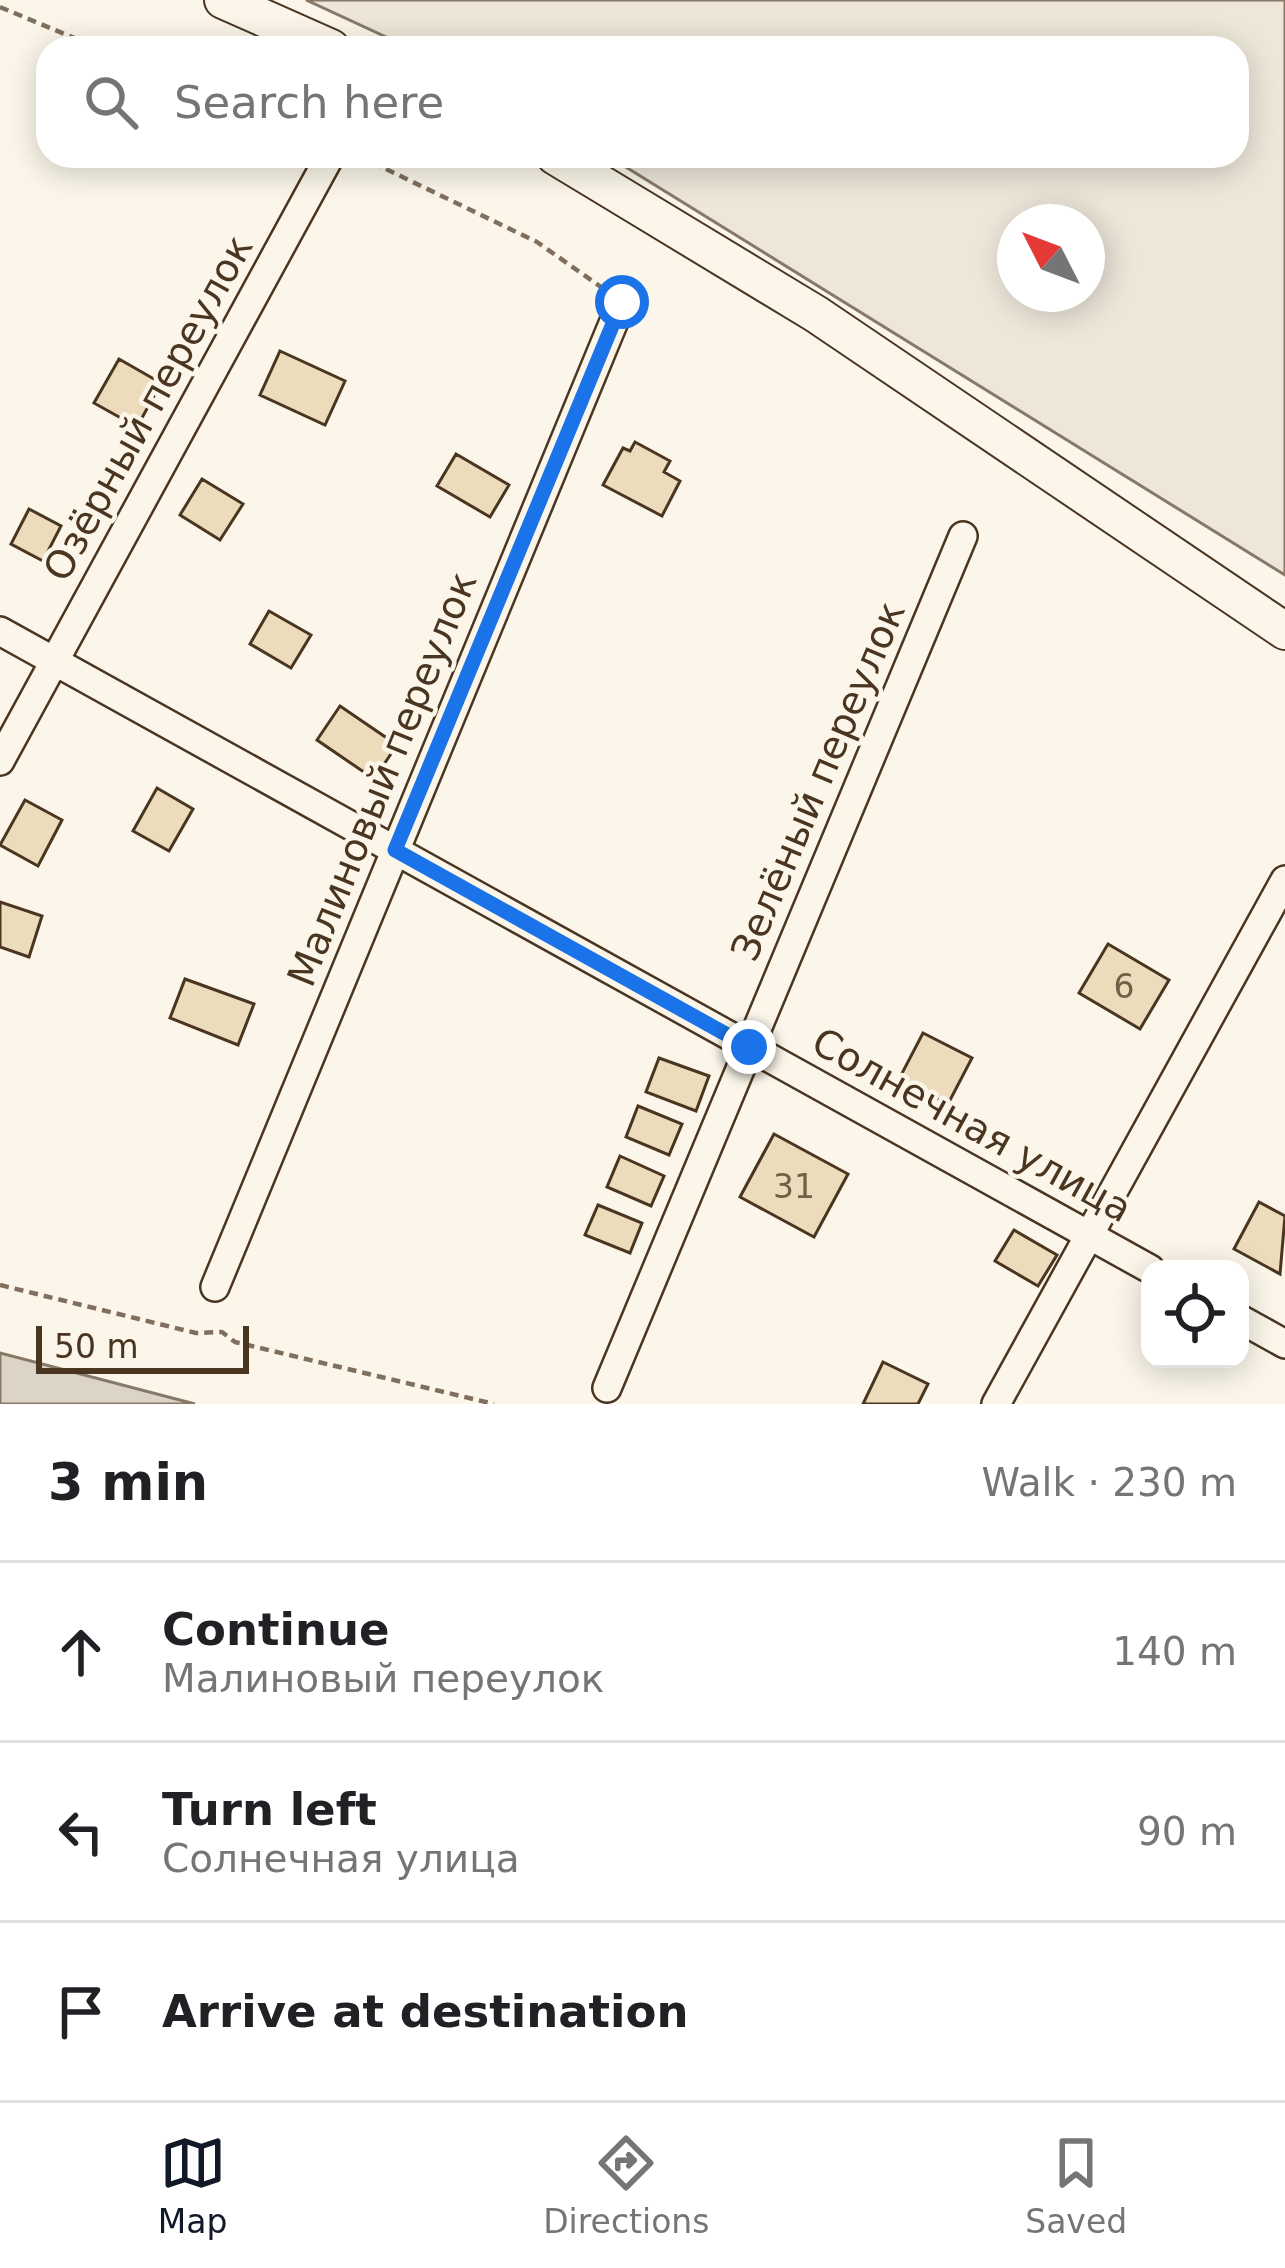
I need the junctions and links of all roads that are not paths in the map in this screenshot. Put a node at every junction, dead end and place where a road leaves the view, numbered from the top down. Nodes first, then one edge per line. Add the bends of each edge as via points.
1 (224, 0) edge
2 (305, 36) edge
3 (323, 168) edge
4 (576, 168) edge
5 (622, 302) road end
6 (963, 536) dead end
7 (0, 631) edge
8 (1285, 631) edge
9 (54, 661) junction
10 (0, 760) edge
11 (395, 850) junction
12 (1285, 880) edge
13 (749, 1047) junction
14 (1089, 1235) junction
15 (1141, 1264) edge
16 (214, 1287) dead end
17 (1249, 1324) edge
18 (1285, 1344) edge
19 (607, 1388) dead end
20 (995, 1404) edge

1 - 2 main road
3 - 9 street, Озёрный переулок
4 - 8 main road via 816,314
5 - 11 street, Малиновый переулок
6 - 13 street, Зелёный переулок
7 - 9 street, Солнечная улица
9 - 10 street, Озёрный переулок
9 - 11 street, Солнечная улица
11 - 13 street, Солнечная улица
11 - 16 street, Малиновый переулок
12 - 14 street
13 - 14 street, Солнечная улица
13 - 19 street, Зелёный переулок
14 - 15 street, Солнечная улица
14 - 20 street
17 - 18 street

